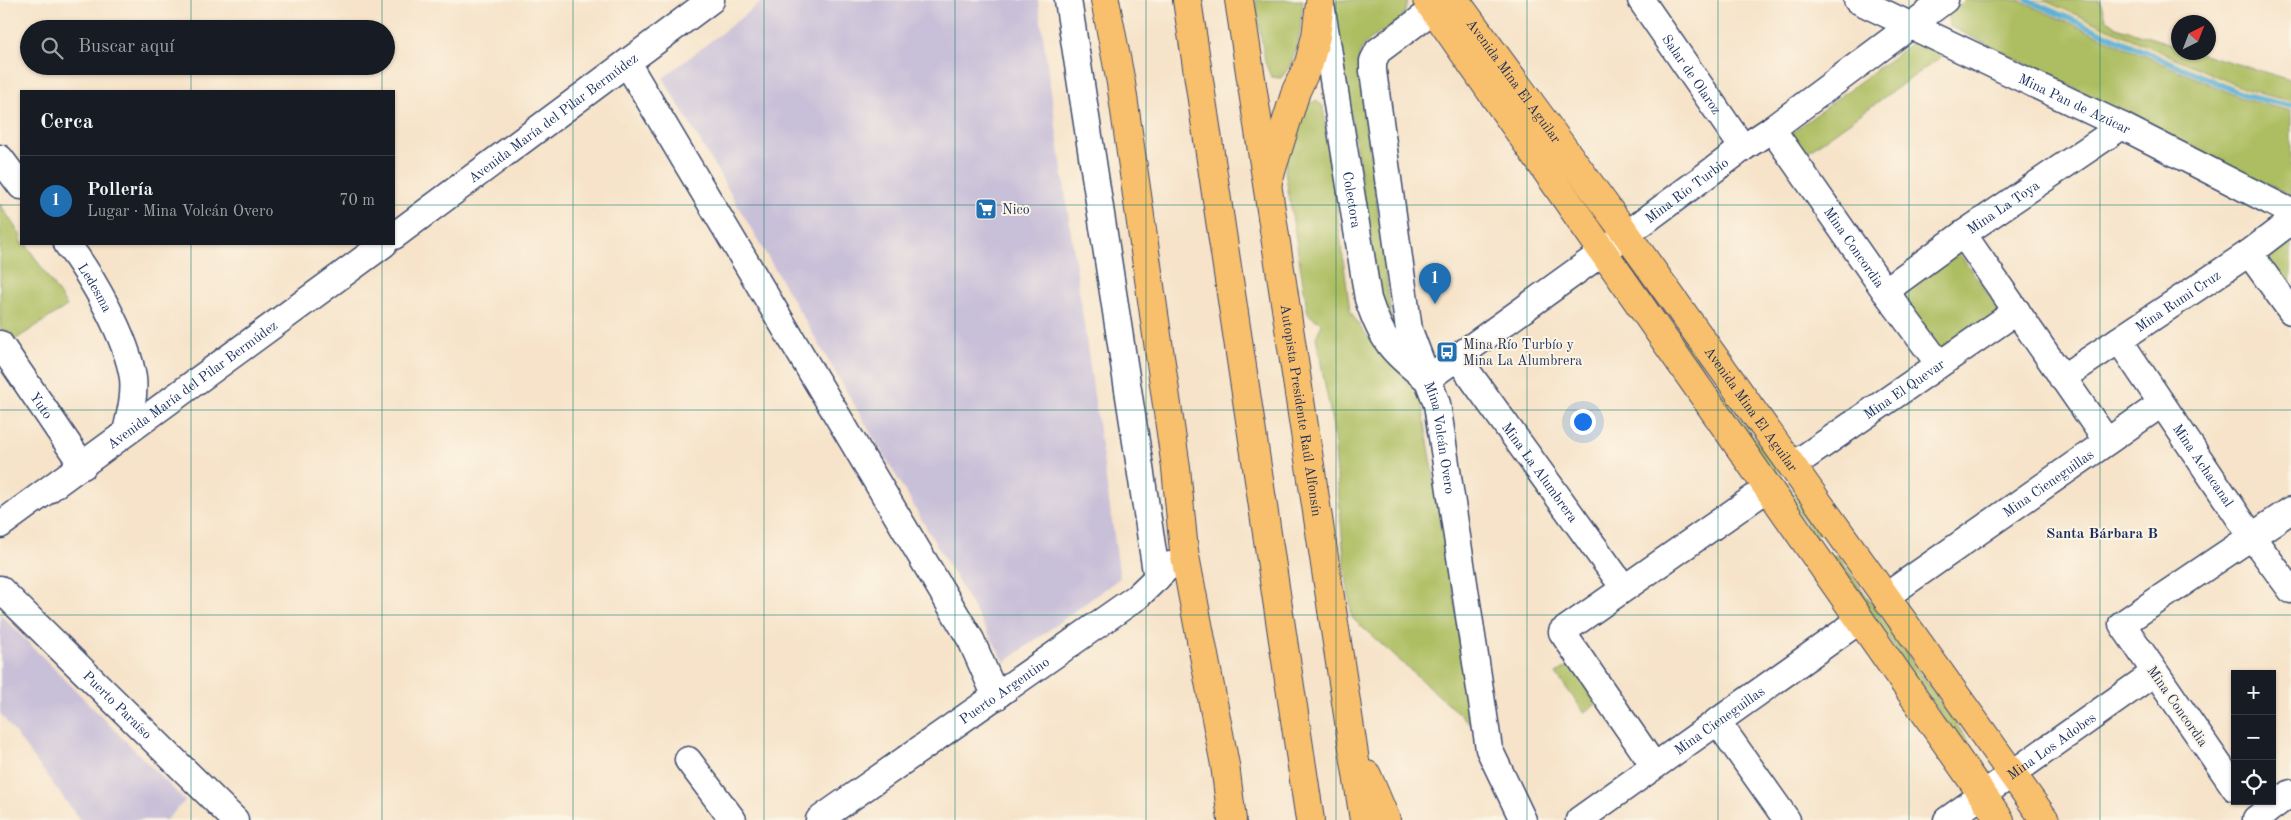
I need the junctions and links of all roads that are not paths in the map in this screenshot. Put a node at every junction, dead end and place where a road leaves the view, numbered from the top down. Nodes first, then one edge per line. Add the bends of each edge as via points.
1 (711, 0) edge
2 (1068, 0) edge
3 (1105, 0) edge
4 (1187, 0) edge
5 (1239, 0) edge
6 (1641, 0) edge
7 (1856, 0) edge
8 (1945, 0) edge
9 (1320, 1) edge
10 (1438, 3) edge
11 (1911, 24) junction
12 (627, 63) junction
13 (2122, 126) junction
14 (1772, 129) junction
15 (1743, 148) junction
16 (0, 158) edge
17 (20, 185) edge
18 (1266, 188) junction
19 (2291, 212) edge
20 (2291, 221) edge
21 (1963, 234) junction
22 (395, 235) edge
23 (1627, 235) junction
24 (67, 245) edge
25 (383, 245) edge
26 (1603, 252) junction
27 (2249, 254) junction
28 (1885, 291) junction
29 (2017, 311) junction
30 (2291, 311) edge
31 (2119, 340) junction
32 (0, 344) edge
33 (1457, 358) junction
34 (1939, 364) junction
35 (2062, 378) junction
36 (1427, 379) junction
37 (2161, 404) junction
38 (126, 432) junction
39 (2106, 440) junction
40 (83, 466) junction
41 (1792, 466) junction
42 (1768, 488) junction
43 (1264, 509) junction
44 (2291, 510) edge
45 (0, 525) edge
46 (1841, 534) junction
47 (2252, 537) junction
48 (1184, 551) junction
49 (1813, 552) junction
50 (1157, 578) junction
51 (1624, 588) junction
52 (0, 590) edge
53 (2291, 590) edge
54 (1886, 597) junction
55 (1860, 620) junction
56 (2154, 673) junction
57 (996, 697) junction
58 (1717, 721) junction
59 (1349, 730) junction
60 (688, 760) dead end
61 (1654, 766) junction
62 (2011, 773) junction
63 (2231, 782) edge
64 (2291, 793) edge
65 (1982, 794) junction
66 (2252, 813) edge
67 (220, 815) edge
68 (733, 820) edge
69 (819, 820) edge
70 (1232, 820) edge
71 (1297, 820) edge
72 (1310, 820) edge
73 (1364, 820) edge
74 (1386, 820) edge
75 (1523, 820) edge
76 (1579, 820) edge
77 (1786, 820) edge
78 (1947, 820) edge
79 (2000, 820) edge
80 (2045, 820) edge

1 - 12 street, Avenida María del Pilar Bermúdez
2 - 50 street
3 - 48 main road via 1121,83 1176,468
4 - 43 main road
5 - 18 main road, Autopista Presidente Raúl Alfonsín
6 - 15 street, Salar de Olaroz
7 - 11 street, Mina Pan de Azúcar
8 - 11 street, Mina Río Turbio
9 - 18 main road via 1309,63 1296,91
9 - 36 street, Colectora via 1368,299 1378,328 1399,357
10 - 23 main road, Avenida Mina El Aguilar
10 - 26 main road, Avenida Mina El Aguilar
10 - 36 street, Mina Volcán Overo via 1378,52 1373,60 1409,330
11 - 13 street, Mina Pan de Azúcar
11 - 14 street, Mina Río Turbio
12 - 22 street, Avenida María del Pilar Bermúdez
12 - 57 street via 971,640
13 - 19 street, Mina Pan de Azúcar
13 - 21 street, Mina La Toya
14 - 15 street, Mina Río Turbio
14 - 28 street, Mina Concordia
15 - 23 street, Mina Río Turbio
16 - 17 street
18 - 59 main road, Autopista Presidente Raúl Alfonsín
20 - 27 street, Mina Rumi Cruz
21 - 28 street, Mina La Toya
21 - 29 street
23 - 26 street, Mina Río Turbio
23 - 41 main road, Avenida Mina El Aguilar
24 - 38 street, Ledesma via 120,335 133,378 133,403
25 - 38 street, Avenida María del Pilar Bermúdez
26 - 33 street, Mina Río Turbio
26 - 42 main road, Avenida Mina El Aguilar
27 - 30 street
27 - 31 street, Mina Rumi Cruz
28 - 34 street, Mina Concordia
29 - 34 street, Mina El Quevar
29 - 35 street
31 - 35 street, Mina Rumi Cruz
31 - 37 street, Mina Achacanal
32 - 40 street, Yuto
33 - 36 street, Mina Río Turbio
33 - 51 street, Mina La Alumbrera
34 - 41 street, Mina El Quevar
35 - 39 street
36 - 75 street, Mina Volcán Overo via 1437,404 1489,748
37 - 39 street, Mina Cieneguillas
37 - 47 street, Mina Achacanal
38 - 40 street, Avenida María del Pilar Bermúdez
39 - 54 street, Mina Cieneguillas
40 - 45 street, Avenida María del Pilar Bermúdez
41 - 46 main road, Avenida Mina El Aguilar
42 - 49 main road, Avenida Mina El Aguilar
42 - 51 street
43 - 71 main road via 1256,546
43 - 72 main road
44 - 47 street
46 - 49 main road
46 - 54 main road, Avenida Mina El Aguilar
47 - 53 street, Mina Achacanal
47 - 56 street, Mina Concordia via 2122,624
48 - 50 street, Puerto Argentino
48 - 70 main road via 1225,765
49 - 55 main road, Avenida Mina El Aguilar
50 - 57 street, Puerto Argentino via 1137,597
51 - 61 street via 1562,632
52 - 67 street, Puerto Paraíso
54 - 62 main road, Avenida Mina El Aguilar
55 - 58 street, Mina Cieneguillas
55 - 65 main road, Avenida Mina El Aguilar
56 - 62 street, Mina Los Adobes
56 - 63 street, Mina Concordia
57 - 69 street, Puerto Argentino
58 - 61 street, Mina Cieneguillas
58 - 77 street
59 - 73 main road, Autopista Presidente Raúl Alfonsín
59 - 74 main road
60 - 68 street
61 - 76 street, Mina Cieneguillas
62 - 65 street, Mina Los Adobes
62 - 80 main road, Avenida Mina El Aguilar
64 - 66 street
65 - 78 street, Mina Los Adobes
65 - 79 main road, Avenida Mina El Aguilar

